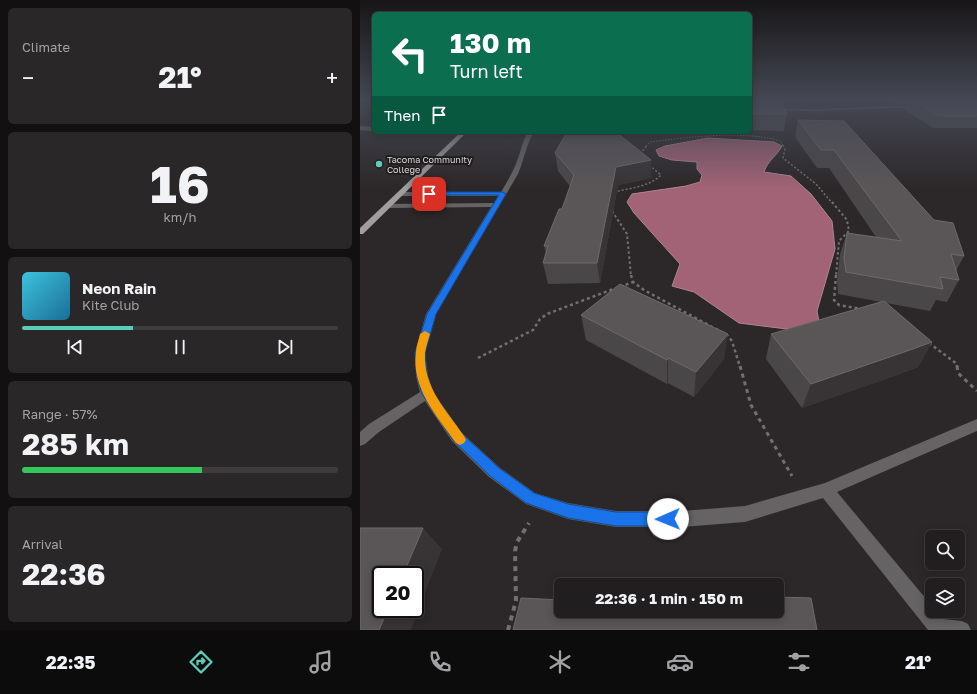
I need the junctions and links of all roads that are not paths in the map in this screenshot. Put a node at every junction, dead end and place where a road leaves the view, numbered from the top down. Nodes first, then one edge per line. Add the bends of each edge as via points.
1 (462, 134) edge
2 (530, 134) edge
3 (401, 194) junction
4 (473, 194) junction
5 (503, 194) junction
6 (465, 205) junction
7 (496, 205) junction
8 (388, 206) junction
9 (360, 232) edge
10 (428, 394) junction
11 (977, 425) edge
12 (360, 440) edge
13 (826, 490) junction
14 (940, 629) edge
15 (962, 630) edge

1 - 3 main road
2 - 5 lane via 515,174
3 - 4 lane
3 - 8 main road
4 - 5 lane
4 - 6 lane
5 - 7 lane
6 - 7 lane
6 - 8 lane
7 - 10 lane via 431,314 420,353 422,376
8 - 9 main road
10 - 12 lane via 374,428
10 - 13 lane via 457,437 494,472 531,499 568,511 616,519 682,519 745,514
11 - 13 lane
13 - 14 lane
14 - 15 lane

